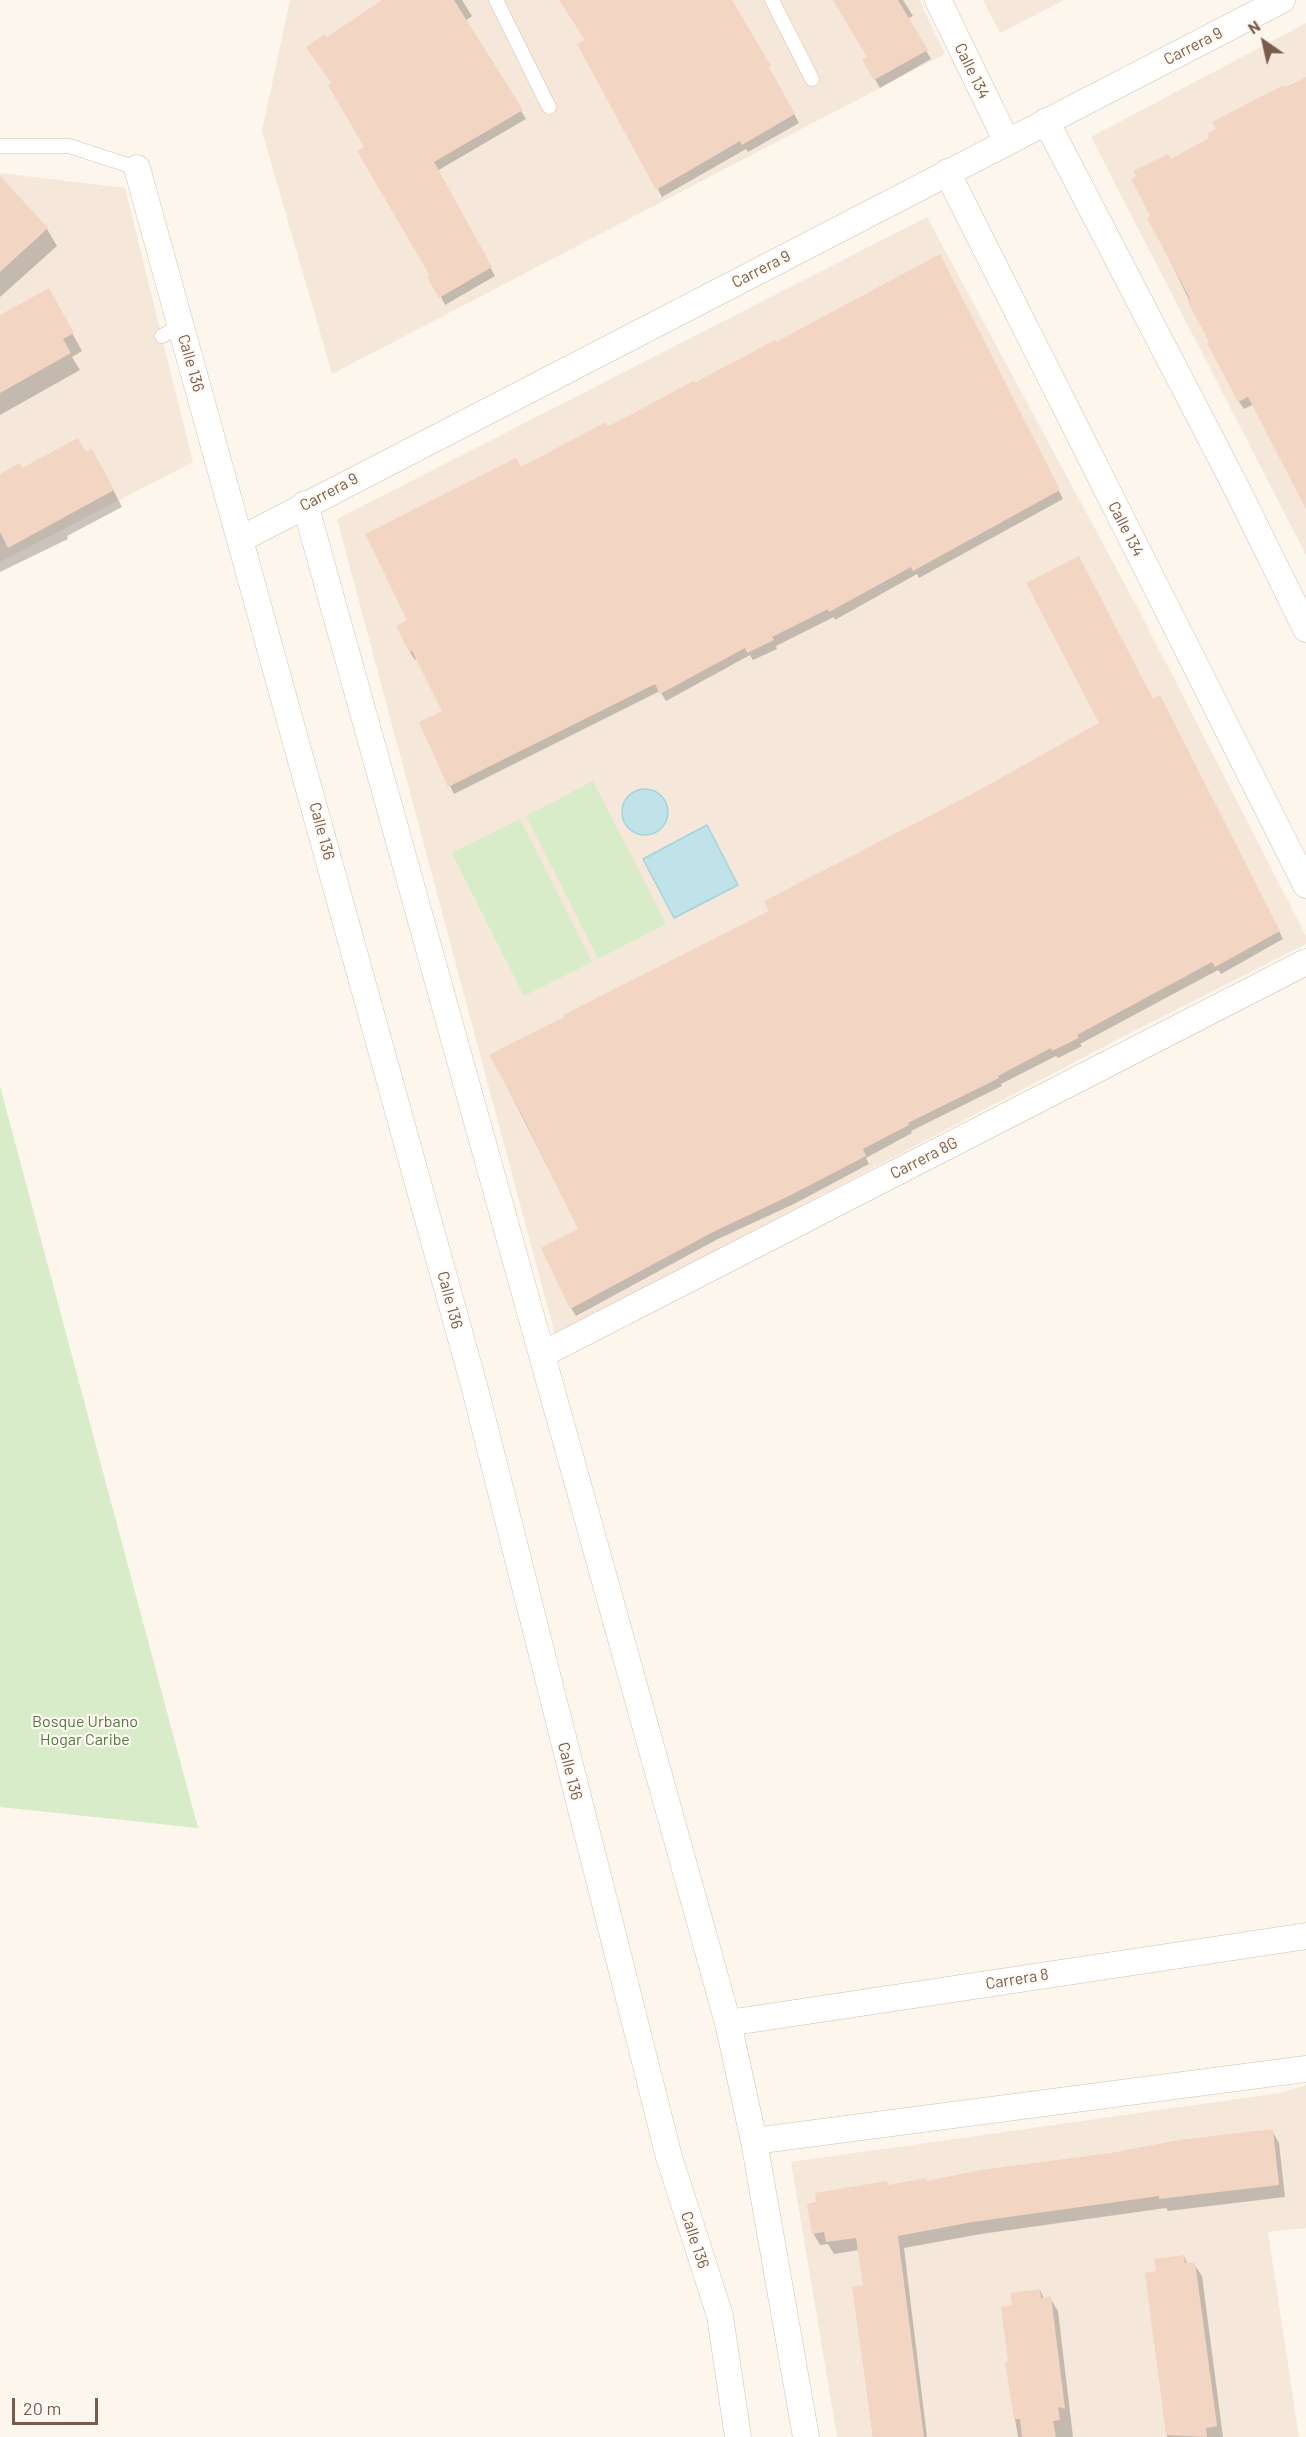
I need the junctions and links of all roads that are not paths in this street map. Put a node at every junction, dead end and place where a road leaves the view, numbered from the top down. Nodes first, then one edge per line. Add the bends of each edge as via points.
1 (496, 0) edge
2 (772, 0) edge
3 (938, 0) edge
4 (1282, 0) edge
5 (812, 79) dead end
6 (549, 107) dead end
7 (1046, 121) junction
8 (1007, 142) junction
9 (0, 146) edge
10 (137, 168) joint
11 (947, 172) junction
12 (305, 504) junction
13 (241, 539) junction
14 (1306, 629) edge
15 (1306, 885) edge
16 (1306, 962) edge
17 (543, 1354) junction
18 (1306, 1936) edge
19 (728, 2023) junction
20 (1306, 2069) edge
21 (754, 2141) junction
22 (738, 2437) edge
23 (806, 2437) edge

1 - 6 lane
2 - 5 lane
3 - 8 street, Calle 134
4 - 7 street, Carrera 9
7 - 8 street, Carrera 9
7 - 14 street via 1238,489
8 - 11 street, Carrera 9
9 - 10 lane via 69,146
10 - 13 street, Calle 136 via 171,331
11 - 12 street, Carrera 9
11 - 15 street, Calle 134
12 - 13 street, Carrera 9
12 - 17 street
13 - 22 street, Calle 136 via 475,1389 669,2157 720,2316
16 - 17 street, Carrera 8G
17 - 19 street
18 - 19 street, Carrera 8
19 - 21 street
20 - 21 street
21 - 23 street

